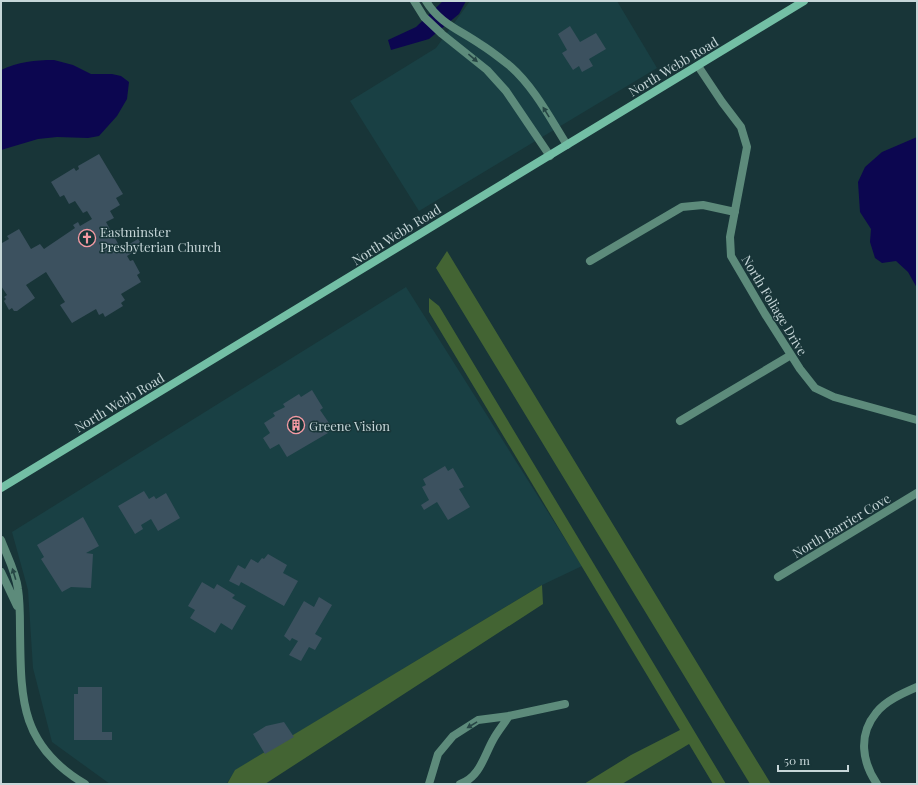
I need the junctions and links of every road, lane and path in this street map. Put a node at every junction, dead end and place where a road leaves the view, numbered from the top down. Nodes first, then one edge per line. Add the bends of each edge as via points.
1 (414, 1) edge
2 (426, 1) edge
3 (804, 1) edge
4 (698, 66) junction
5 (567, 145) junction
6 (550, 156) junction
7 (735, 212) junction
8 (590, 261) dead end
9 (791, 355) junction
10 (917, 420) edge
11 (680, 421) dead end
12 (1, 488) edge
13 (917, 492) edge
14 (1, 540) edge
15 (1, 572) edge
16 (778, 577) dead end
17 (19, 610) junction
18 (917, 687) edge
19 (565, 704) dead end
20 (509, 716) junction
21 (85, 784) edge
22 (428, 784) edge
23 (460, 784) edge
24 (877, 784) edge

1 -> 6 street via 424,17 487,70 520,110
5 -> 2 street via 535,94 515,71 480,43 448,26 431,10
3 - 4 main road, North Webb Road
4 - 5 main road, North Webb Road
4 - 7 street, North Foliage Drive via 741,127 747,147
5 - 6 main road, North Webb Road
6 - 12 main road, North Webb Road via 440,220
7 - 8 street via 703,205 682,207
7 - 9 street, North Foliage Drive via 730,237 731,256
9 - 10 street, North Foliage Drive via 815,388 834,397
9 - 11 street
13 - 16 street, North Barrier Cove
17 -> 14 street via 14,572
15 - 17 street
17 - 21 street via 22,693 32,730 52,759 71,776
18 - 24 street via 899,695 876,712 869,724 863,748 865,761
19 - 20 street
20 -> 22 street via 478,720 453,736 438,754
20 - 23 street via 475,775

